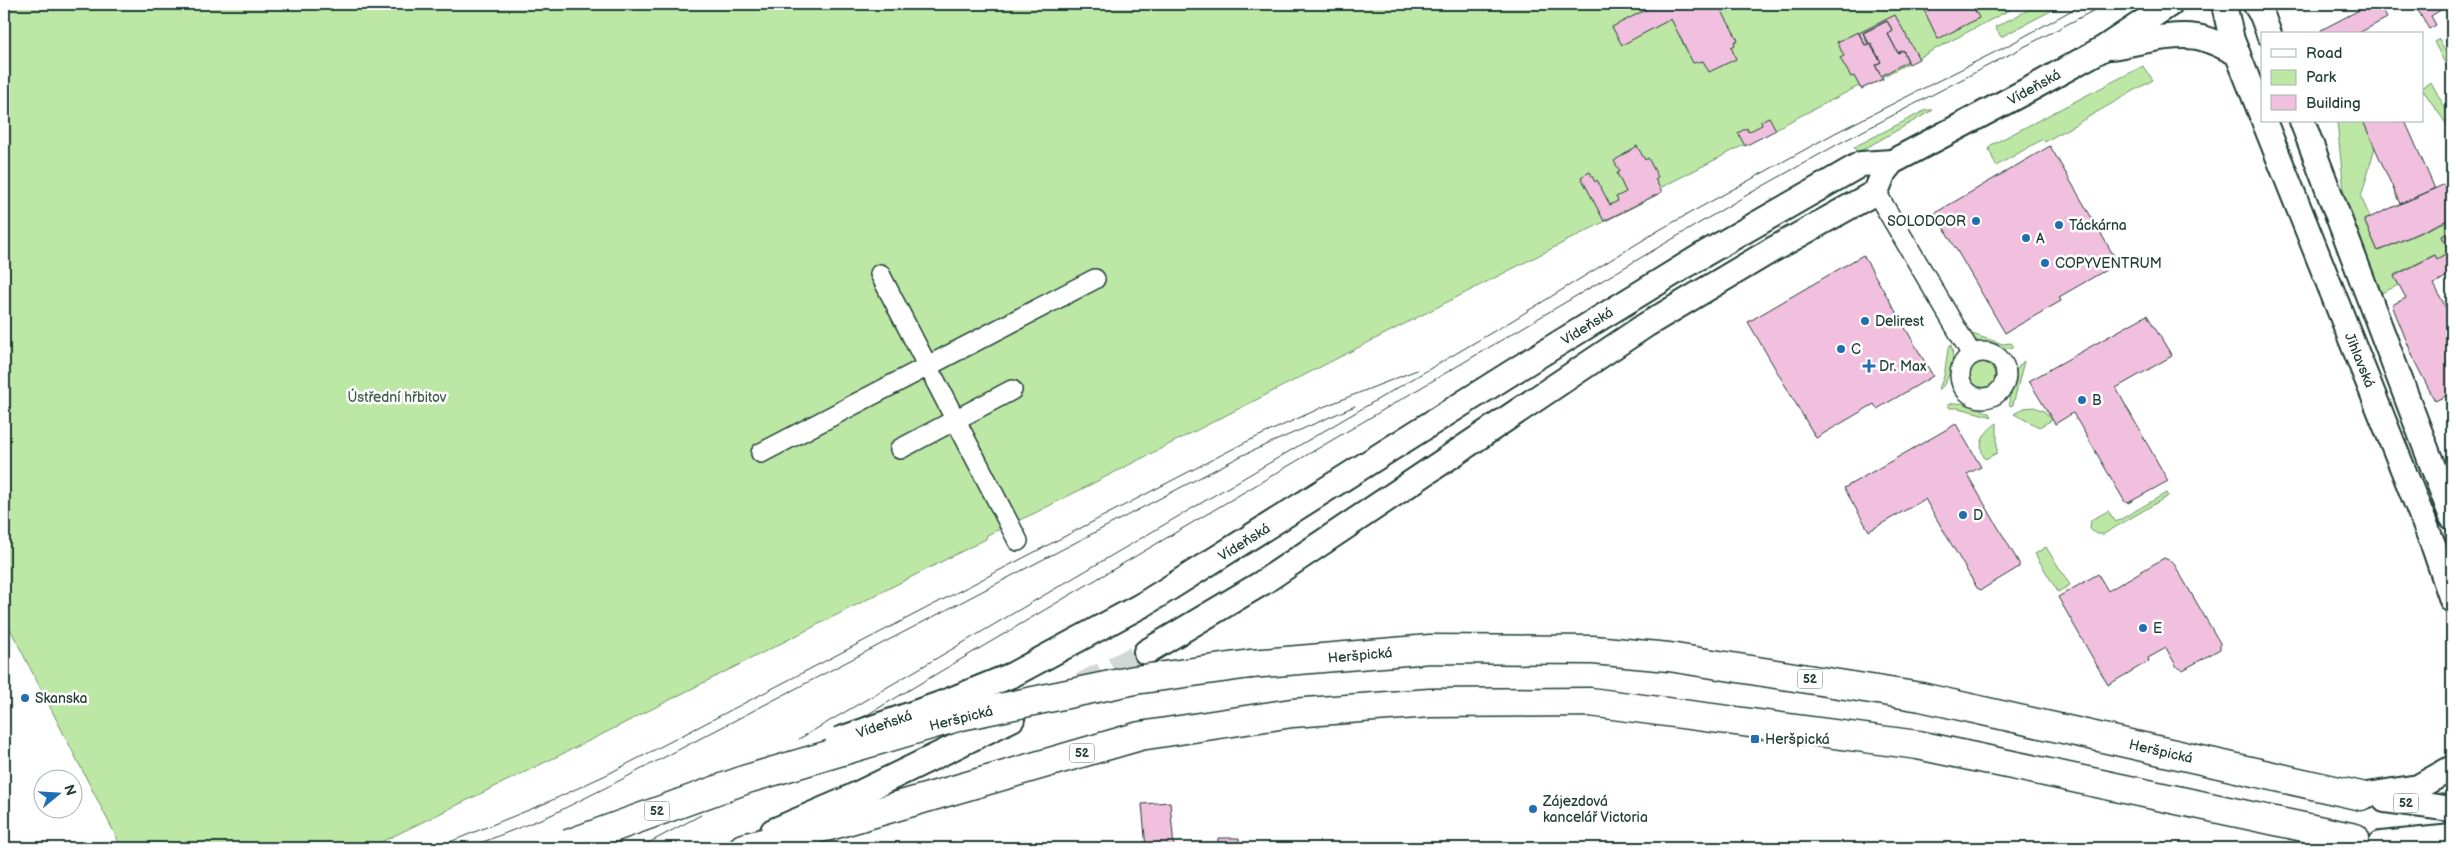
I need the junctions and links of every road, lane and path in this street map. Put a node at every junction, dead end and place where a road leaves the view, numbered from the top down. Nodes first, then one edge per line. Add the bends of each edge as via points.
1 (2170, 4) edge
2 (2224, 4) edge
3 (2255, 4) edge
4 (2268, 32) edge
5 (2104, 48) junction
6 (2238, 54) junction
7 (2261, 113) edge
8 (2264, 122) edge
9 (2302, 122) edge
10 (1892, 162) junction
11 (1876, 192) junction
12 (880, 274) dead end
13 (1095, 279) dead end
14 (1972, 355) dead end
15 (931, 373) junction
16 (1012, 390) dead end
17 (955, 420) junction
18 (900, 449) dead end
19 (760, 453) dead end
20 (2452, 517) edge
21 (1018, 541) dead end
22 (2452, 600) edge
23 (1146, 652) tunnel mouth
24 (1012, 719) dead end
25 (2452, 768) edge
26 (747, 779) junction
27 (2361, 796) junction
28 (2452, 809) edge
29 (2452, 837) edge
30 (2368, 841) junction
31 (563, 846) edge
32 (732, 848) edge
33 (743, 848) edge
34 (2416, 848) edge

1 - 5 main road, Vídeňská
2 - 6 main road
3 - 4 main road
5 - 6 main road via 2197,37
5 - 10 main road, Vídeňská
6 - 7 main road
8 - 22 main road, Jihlavská via 2434,547
9 - 20 main road
10 - 11 main road
10 - 26 main road, Vídeňská, bridge via 1861,164 1706,253 1144,604 1012,674 943,703 809,750
11 - 14 street
11 - 23 main road via 1646,326 1262,583
12 - 15 street
13 - 15 street
15 - 17 street
15 - 19 street
16 - 17 street
17 - 18 street
17 - 21 street
24 - 32 main road via 843,801
25 - 27 main road via 2418,787
26 - 27 highway, Heršpická / 52, bridge via 962,716 1135,680 1251,664 1430,649 1593,650 1669,657 1921,697
26 - 31 highway, Vídeňská / 52, bridge
27 - 28 main road, Heršpická / 52
29 - 30 main road
30 - 33 highway, 52 via 1918,745 1580,702 1430,703 1292,713 1140,736
30 - 34 main road, 52

